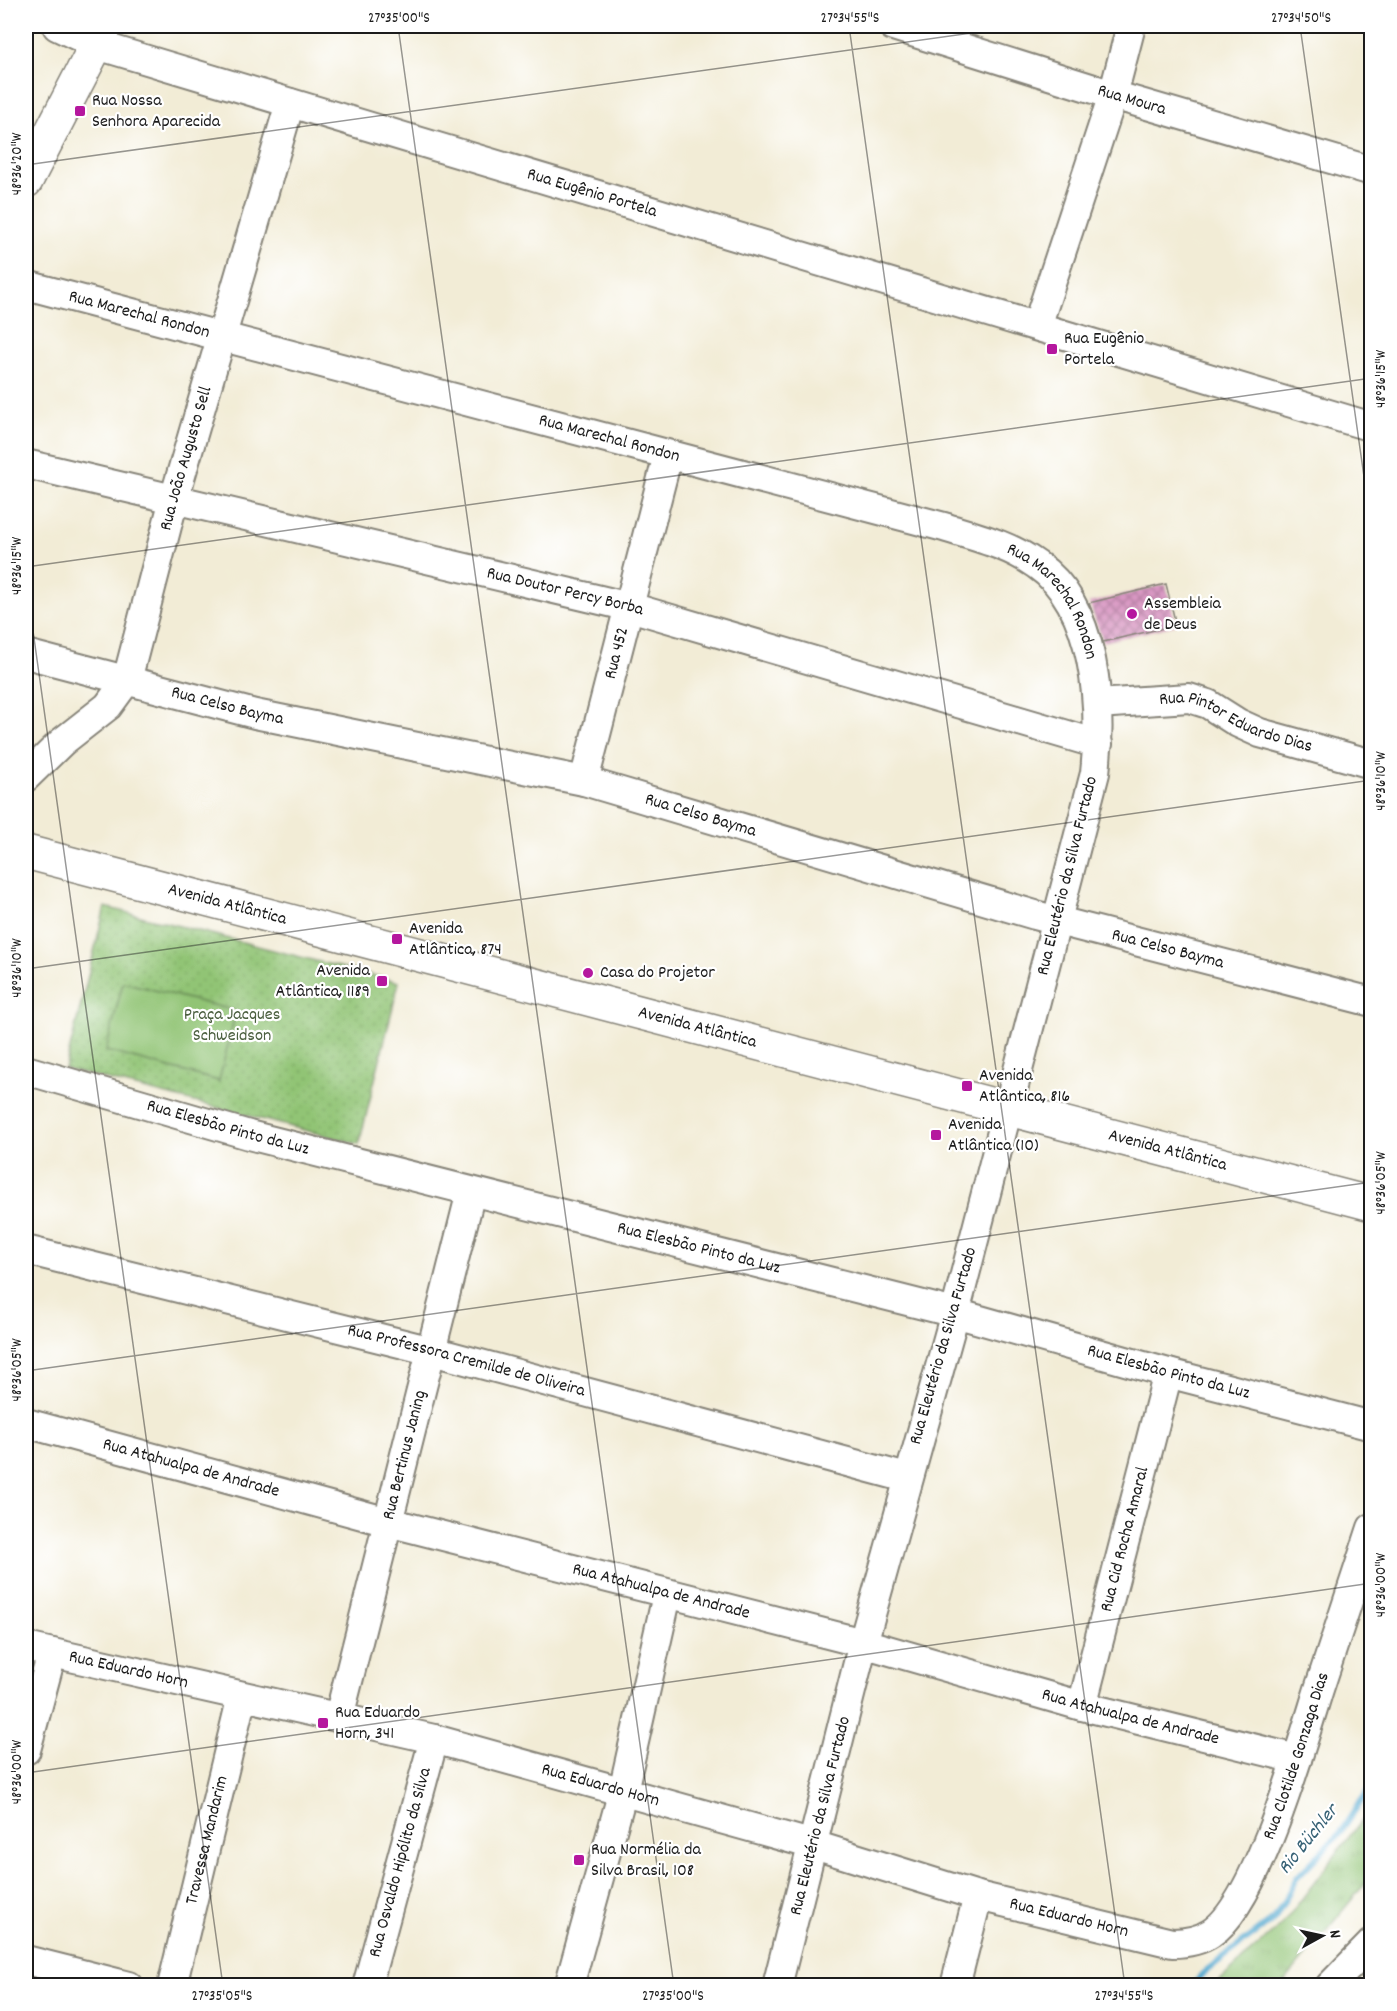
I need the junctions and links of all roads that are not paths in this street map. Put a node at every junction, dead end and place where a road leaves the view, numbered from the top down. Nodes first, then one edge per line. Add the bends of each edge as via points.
1 (57, 26) edge
2 (893, 26) edge
3 (1131, 26) edge
4 (101, 35) edge
5 (1113, 95) junction
6 (290, 103) junction
7 (33, 149) edge
8 (1371, 171) edge
9 (26, 182) edge
10 (26, 285) edge
11 (1037, 326) junction
12 (222, 336) junction
13 (1371, 427) edge
14 (668, 455) junction
15 (26, 464) edge
16 (174, 499) junction
17 (630, 607) junction
18 (26, 654) edge
19 (126, 681) junction
20 (1097, 704) junction
21 (1098, 744) junction
22 (1371, 764) edge
23 (26, 777) edge
24 (584, 782) junction
25 (26, 852) edge
26 (26, 874) edge
27 (1058, 921) junction
28 (497, 987) junction
29 (1371, 1002) edge
30 (26, 1070) edge
31 (1005, 1120) junction
32 (1248, 1181) junction
33 (471, 1192) junction
34 (1371, 1204) edge
35 (1371, 1223) edge
36 (26, 1250) edge
37 (955, 1312) junction
38 (432, 1351) junction
39 (1168, 1373) junction
40 (26, 1423) edge
41 (1371, 1426) edge
42 (907, 1478) junction
43 (388, 1522) junction
44 (1371, 1528) edge
45 (667, 1595) junction
46 (863, 1643) junction
47 (39, 1650) edge
48 (242, 1696) junction
49 (1082, 1706) junction
50 (339, 1717) junction
51 (434, 1739) junction
52 (26, 1750) edge
53 (1297, 1759) junction
54 (623, 1791) junction
55 (814, 1845) junction
56 (978, 1896) junction
57 (1172, 1943) joint
58 (1371, 1943) edge
59 (26, 1960) edge
60 (129, 1986) edge
61 (172, 1986) edge
62 (367, 1986) edge
63 (569, 1986) edge
64 (777, 1986) edge
65 (955, 1986) edge
66 (1330, 1986) edge

1 - 4 street, Rua Eugênio Portela
2 - 5 street, Rua Moura
3 - 5 street
4 - 6 street, Rua Eugênio Portela
4 - 7 main road
5 - 8 street, Rua Moura
5 - 11 street
6 - 11 street, Rua Eugênio Portela
6 - 12 street, Rua João Augusto Sell
7 - 9 main road
10 - 12 street, Rua Marechal Rondon
11 - 13 street, Rua Eugênio Portela
12 - 14 street, Rua Marechal Rondon
12 - 16 street, Rua João Augusto Sell
14 - 17 street, Rua 452
14 - 20 street, Rua Marechal Rondon via 944,527 1026,557 1050,576 1072,605 1089,652
15 - 16 street, Rua Doutor Percy Borba
16 - 17 street, Rua Doutor Percy Borba
16 - 19 street, Rua João Augusto Sell
17 - 21 street, Rua Doutor Percy Borba
17 - 24 street, Rua 452
18 - 19 street, Rua Celso Bayma
19 - 23 street, Rua João Augusto Sell via 108,706
19 - 24 street, Rua Celso Bayma via 255,714
20 - 21 street, Rua Eleutério da Silva Furtado
20 - 22 street, Rua Pintor Eduardo Dias via 1189,698 1208,704 1260,733
21 - 27 street, Rua Eleutério da Silva Furtado via 1091,794
24 - 27 street, Rua Celso Bayma
25 - 28 main road, Avenida Atlântica
26 - 28 main road, Avenida Atlântica
27 - 29 street, Rua Celso Bayma
27 - 31 street, Rua Eleutério da Silva Furtado
28 - 31 main road, Avenida Atlântica
30 - 33 street, Rua Elesbão Pinto da Luz via 249,1135
31 - 32 main road, Avenida Atlântica
31 - 37 street, Rua Eleutério da Silva Furtado
32 - 34 main road, Avenida Atlântica
32 - 35 main road, Avenida Atlântica
33 - 37 street, Rua Elesbão Pinto da Luz
33 - 38 street, Rua Bertinus Janing
36 - 38 street, Rua Professora Cremilde de Oliveira
37 - 39 street, Rua Elesbão Pinto da Luz
37 - 42 street, Rua Eleutério da Silva Furtado
38 - 42 street, Rua Professora Cremilde de Oliveira
38 - 43 street, Rua Bertinus Janing
39 - 41 street, Rua Elesbão Pinto da Luz
39 - 49 street, Rua Cid Rocha Amaral
40 - 43 street, Rua Atahualpa de Andrade
42 - 46 street, Rua Eleutério da Silva Furtado
43 - 45 street, Rua Atahualpa de Andrade
43 - 50 street, Rua Bertinus Janing
44 - 53 street, Rua Clotilde Gonzaga Dias
45 - 46 street, Rua Atahualpa de Andrade
45 - 54 street
46 - 49 street, Rua Atahualpa de Andrade
46 - 55 street, Rua Eleutério da Silva Furtado
47 - 48 street, Rua Eduardo Horn
47 - 52 street
48 - 50 street, Rua Eduardo Horn
48 - 61 street, Travessa Mandarim
49 - 53 street, Rua Atahualpa de Andrade
50 - 51 street, Rua Eduardo Horn
51 - 54 street, Rua Eduardo Horn
51 - 62 street, Rua Osvaldo Hipólito da Silva
53 - 57 street, Rua Clotilde Gonzaga Dias via 1255,1871 1234,1908 1212,1933 1186,1943
54 - 55 street, Rua Eduardo Horn
54 - 63 street
55 - 56 street, Rua Eduardo Horn
55 - 64 street, Rua Eleutério da Silva Furtado
56 - 57 street, Rua Eduardo Horn
56 - 65 street
58 - 66 street
59 - 60 street

